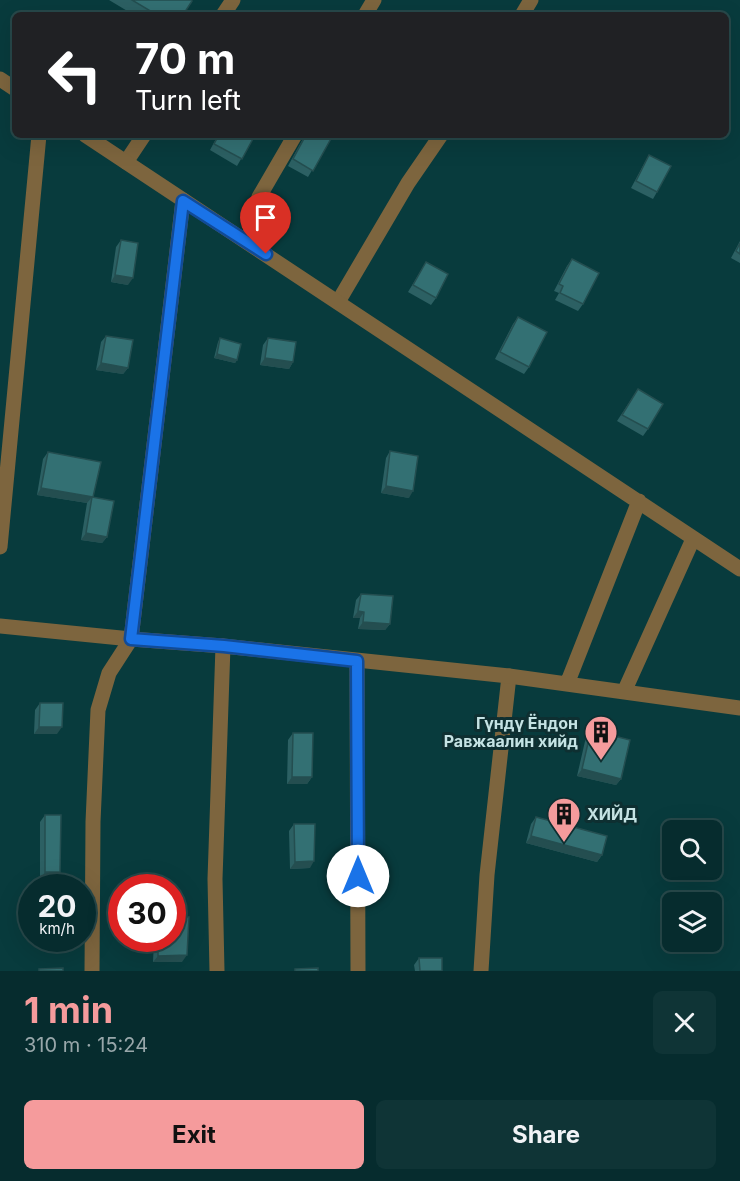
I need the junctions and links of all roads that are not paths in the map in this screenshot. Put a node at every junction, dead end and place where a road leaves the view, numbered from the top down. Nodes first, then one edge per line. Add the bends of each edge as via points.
1 (39, 138) edge
2 (90, 138) edge
3 (142, 138) edge
4 (293, 138) edge
5 (439, 138) edge
6 (126, 162) junction
7 (183, 201) junction
8 (248, 242) junction
9 (338, 302) junction
10 (639, 501) junction
11 (693, 538) junction
12 (0, 547) edge
13 (740, 569) edge
14 (0, 626) edge
15 (131, 639) junction
16 (224, 646) junction
17 (357, 661) junction
18 (509, 676) junction
19 (567, 684) junction
20 (624, 692) junction
21 (740, 708) edge
22 (92, 971) edge
23 (217, 971) edge
24 (358, 971) edge
25 (481, 971) edge

1 - 12 street
2 - 6 street
3 - 6 street
4 - 8 street via 259,197
5 - 9 street
6 - 7 street
7 - 8 street
7 - 15 street
8 - 9 street
9 - 10 street
10 - 11 street
10 - 19 street
11 - 13 street
11 - 20 street
14 - 15 street
15 - 16 street
15 - 22 street via 110,672 98,710
16 - 17 street
16 - 23 street via 215,879
17 - 18 street
17 - 24 street
18 - 19 street
18 - 25 street via 487,875
19 - 20 street
20 - 21 street

